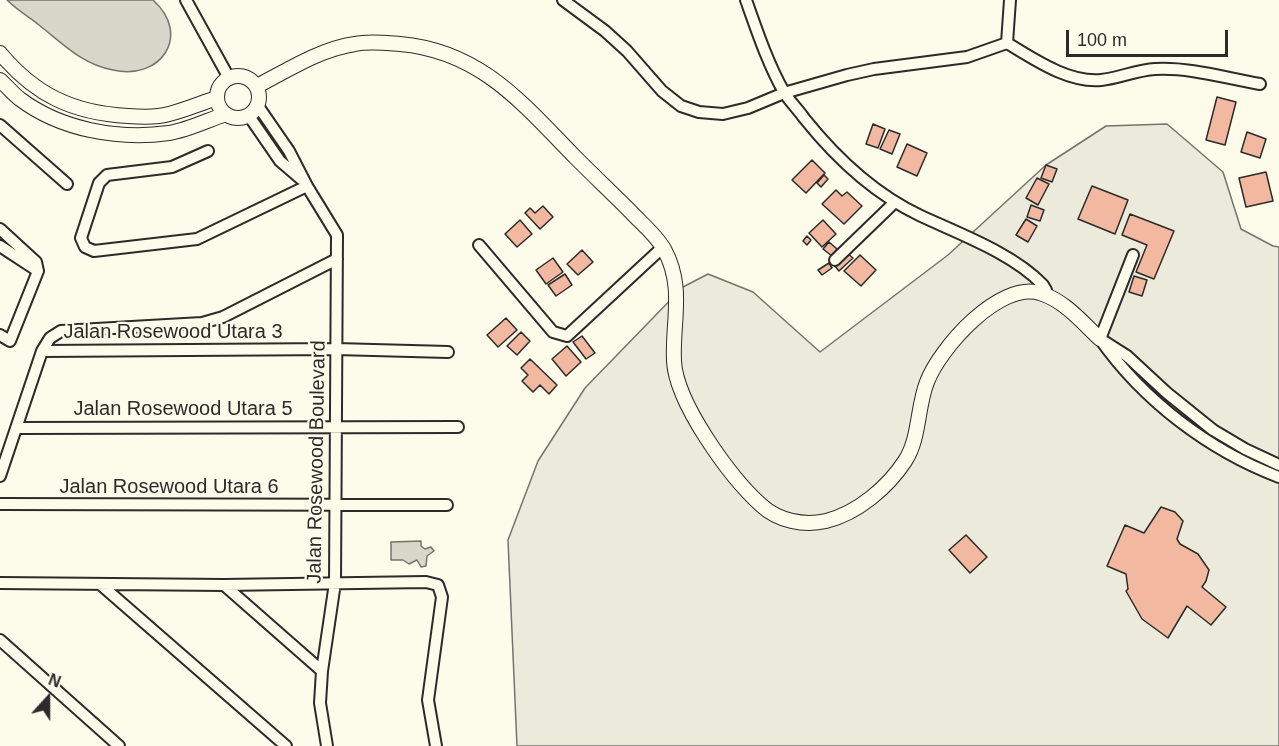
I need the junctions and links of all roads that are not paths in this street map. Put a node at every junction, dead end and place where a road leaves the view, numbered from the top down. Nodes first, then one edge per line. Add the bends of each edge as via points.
1 (186, 0) edge
2 (563, 0) edge
3 (746, 0) edge
4 (1010, 0) edge
5 (1007, 43) junction
6 (0, 53) edge
7 (229, 78) junction
8 (0, 80) edge
9 (1260, 84) dead end
10 (257, 86) junction
11 (784, 93) junction
12 (217, 98) junction
13 (253, 111) junction
14 (226, 114) junction
15 (0, 125) edge
16 (208, 151) dead end
17 (67, 184) dead end
18 (307, 186) junction
19 (895, 202) junction
20 (0, 229) edge
21 (479, 245) dead end
22 (0, 246) edge
23 (663, 247) junction
24 (1133, 255) dead end
25 (337, 259) junction
26 (835, 260) dead end
27 (38, 271) junction
28 (1047, 297) junction
29 (5, 338) edge
30 (1100, 339) junction
31 (336, 349) junction
32 (42, 351) junction
33 (448, 351) dead end
34 (335, 427) junction
35 (458, 427) dead end
36 (16, 428) junction
37 (1279, 472) edge
38 (0, 476) edge
39 (0, 504) edge
40 (335, 505) junction
41 (447, 505) dead end
42 (0, 583) edge
43 (335, 583) junction
44 (100, 584) junction
45 (224, 585) junction
46 (0, 640) edge
47 (321, 671) junction
48 (119, 746) edge
49 (286, 746) edge
50 (327, 746) edge
51 (436, 746) edge

1 - 7 street
2 - 11 street via 627,51 662,91 681,106 723,114
3 - 11 street
4 - 5 street
5 - 9 street via 1062,72 1089,80 1169,69
5 - 11 street via 967,57 874,69
6 - 12 street via 31,85 52,99 83,111 138,117 167,115
7 - 10 street via 245,77
7 - 12 street via 220,86
8 - 14 street via 20,99 45,114 78,128 106,133 170,132
10 - 13 street via 259,93
10 - 23 street via 298,64 356,43 418,46 451,56 484,72 513,95
11 - 19 street via 835,154
12 - 14 street
13 - 14 street via 237,118
13 - 18 street, Jalan Rosewood Boulevard via 290,151
15 - 17 street
16 - 18 street via 172,167 106,175 99,183 81,238 85,247 94,251 197,239
18 - 25 street, Jalan Rosewood Boulevard via 337,235
19 - 26 street
19 - 28 street via 1018,264 1043,285
20 - 27 street via 36,262
21 - 23 street via 553,332 567,336
22 - 27 street
23 - 28 street via 676,289 673,360 676,382 686,406 761,505 775,516 796,522 840,517 862,504 892,477 907,458 915,437 928,377 944,353 989,306 1015,294 1037,292
24 - 30 street
25 - 31 street, Jalan Rosewood Boulevard
25 - 32 street via 223,317 202,323 61,331 50,338
27 - 29 street
28 - 30 street via 1062,303
30 - 37 street via 1119,366 1183,423 1232,454
31 - 32 street, Jalan Rosewood Utara 3
31 - 33 street, Jalan Rosewood Utara 3
31 - 34 street, Jalan Rosewood Boulevard
32 - 36 street
34 - 35 street, Jalan Rosewood Utara 5
34 - 36 street, Jalan Rosewood Utara 5
34 - 40 street, Jalan Rosewood Boulevard
36 - 38 street
39 - 40 street, Jalan Rosewood Utara 6
40 - 41 street, Jalan Rosewood Utara 6
40 - 43 street, Jalan Rosewood Boulevard
42 - 44 street
43 - 45 street
43 - 47 street, Jalan Rosewood Boulevard
43 - 51 street via 438,585 442,597 428,700
44 - 45 street
44 - 49 street
45 - 47 street
46 - 48 street
47 - 50 street, Jalan Rosewood Boulevard via 320,703

